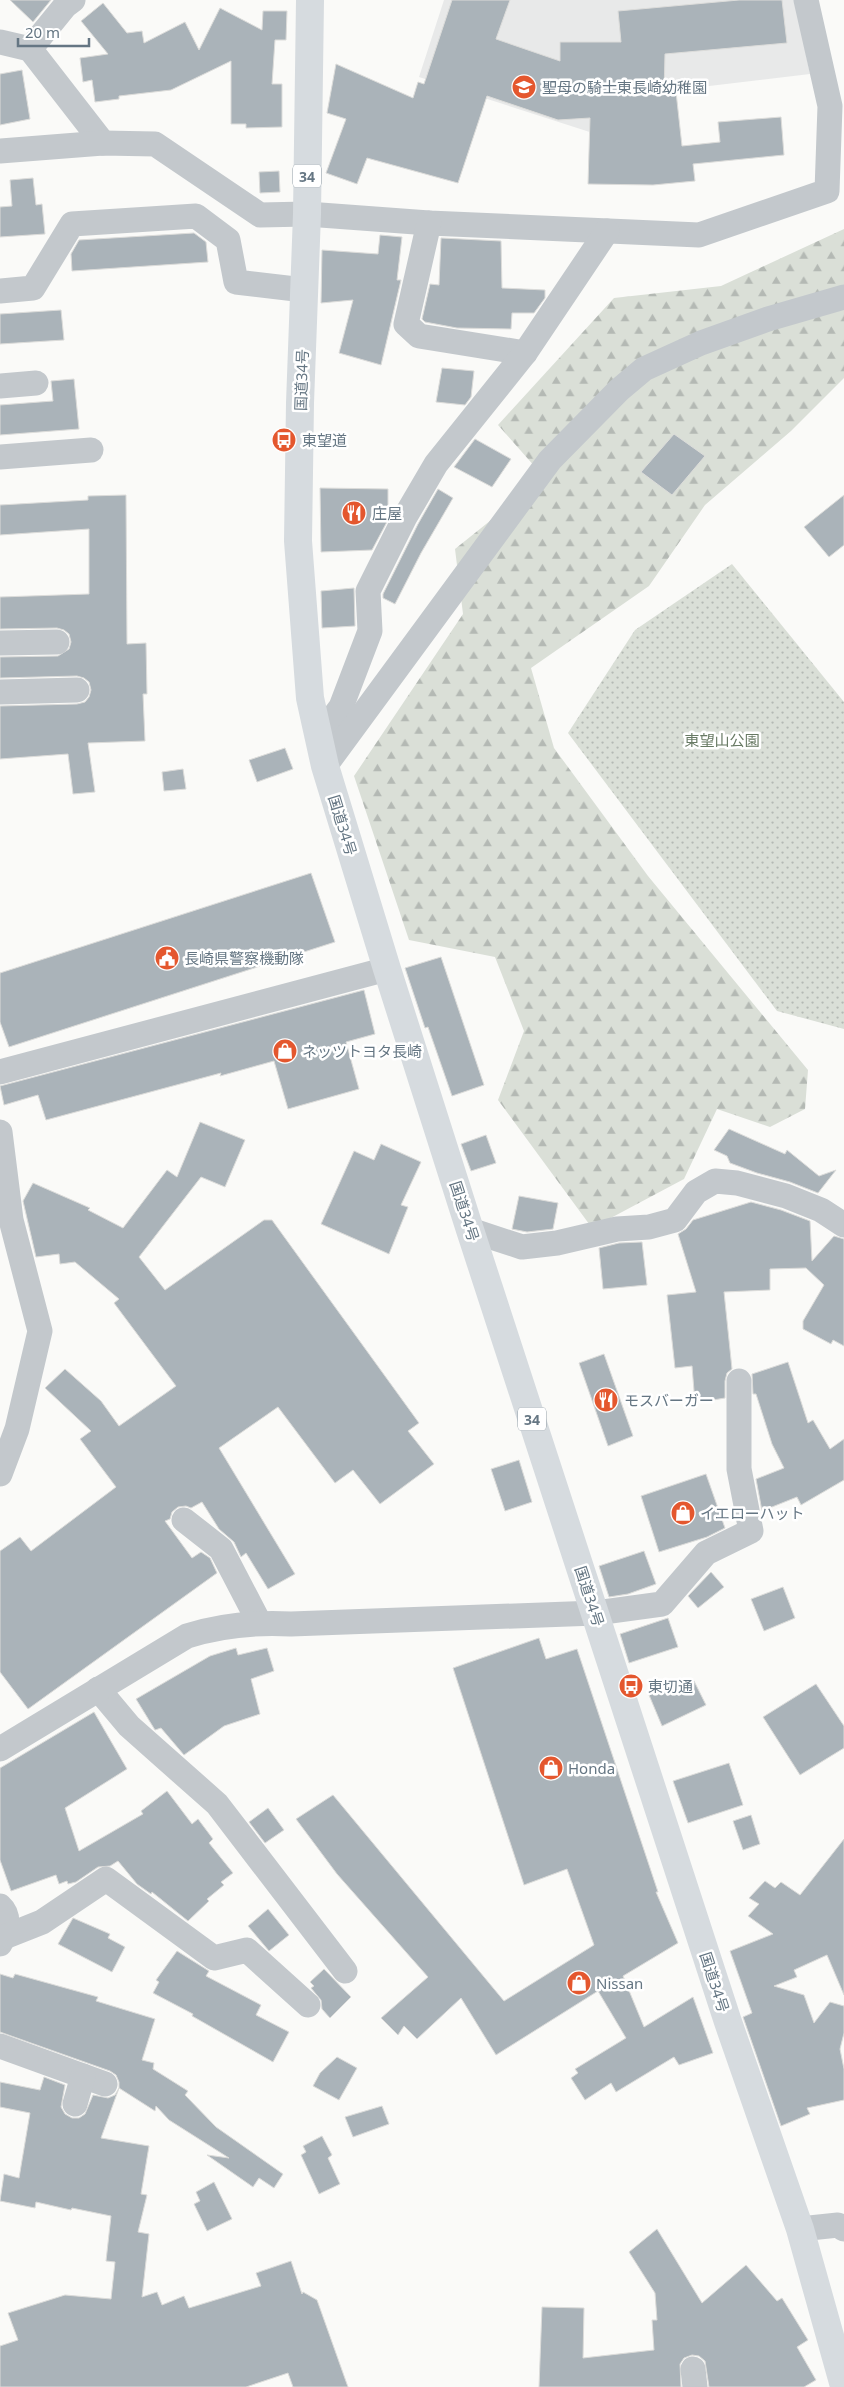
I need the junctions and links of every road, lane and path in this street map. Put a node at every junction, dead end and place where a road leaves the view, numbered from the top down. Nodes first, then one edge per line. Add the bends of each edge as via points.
1 (73, 0) edge
2 (310, 0) edge
3 (806, 0) edge
4 (0, 42) edge
5 (30, 49) junction
6 (837, 102) edge
7 (103, 143) junction
8 (0, 151) edge
9 (307, 214) junction
10 (429, 222) junction
11 (606, 231) junction
12 (304, 290) junction
13 (0, 291) edge
14 (844, 297) edge
15 (525, 353) junction
16 (36, 383) dead end
17 (0, 386) edge
18 (91, 450) dead end
19 (0, 457) edge
20 (57, 642) dead end
21 (0, 643) edge
22 (77, 690) dead end
23 (0, 692) edge
24 (319, 736) junction
25 (325, 766) junction
26 (387, 969) junction
27 (0, 1072) edge
28 (0, 1132) edge
29 (844, 1225) edge
30 (470, 1230) junction
31 (739, 1381) dead end
32 (0, 1474) edge
33 (184, 1520) dead end
34 (596, 1613) junction
35 (259, 1622) junction
36 (98, 1689) junction
37 (0, 1749) edge
38 (0, 1906) edge
39 (2, 1940) edge
40 (345, 1971) dead end
41 (308, 2005) dead end
42 (0, 2046) edge
43 (75, 2104) dead end
44 (800, 2229) junction
45 (844, 2229) edge
46 (844, 2386) edge

1 - 5 street
2 - 9 highway, 国道34号 / 34
3 - 6 street
4 - 5 street
5 - 7 street
6 - 11 street via 827,191 699,235
7 - 8 street
7 - 9 street via 155,144 260,215
9 - 10 street
9 - 12 highway, 国道34号 / 34
10 - 11 street
10 - 15 street via 406,324 419,336
11 - 15 street
12 - 13 street via 236,282 228,240 196,216 72,224 33,288
12 - 24 highway, 国道34号 / 34 via 298,541 310,698
14 - 25 street via 701,343 644,369 619,390 550,460
15 - 24 street via 436,464 405,517 368,591 370,631 341,707
16 - 17 street
18 - 19 street
20 - 21 street
22 - 23 street
24 - 25 highway, 国道34号 / 34
25 - 26 highway, 国道34号 / 34
26 - 27 street
26 - 30 highway, 国道34号 / 34
28 - 32 street via 11,1220 40,1331 17,1429
29 - 30 street via 821,1210 786,1196 737,1183 715,1181 696,1192 675,1220 649,1227 522,1247
30 - 34 highway, 国道34号 / 34
31 - 34 street via 739,1469 751,1531 706,1553 662,1604
33 - 35 street via 222,1549
34 - 35 street via 291,1624
34 - 44 highway, 国道34号 / 34 via 728,2022
35 - 36 street via 215,1627 187,1636
36 - 37 street
36 - 40 street via 129,1726 217,1804
38 - 39 street via 7,1924
39 - 41 street via 42,1922 106,1879 214,1958 247,1950
42 - 43 street via 94,2080
44 - 45 street via 838,2225
44 - 46 highway, 国道34号 / 34

